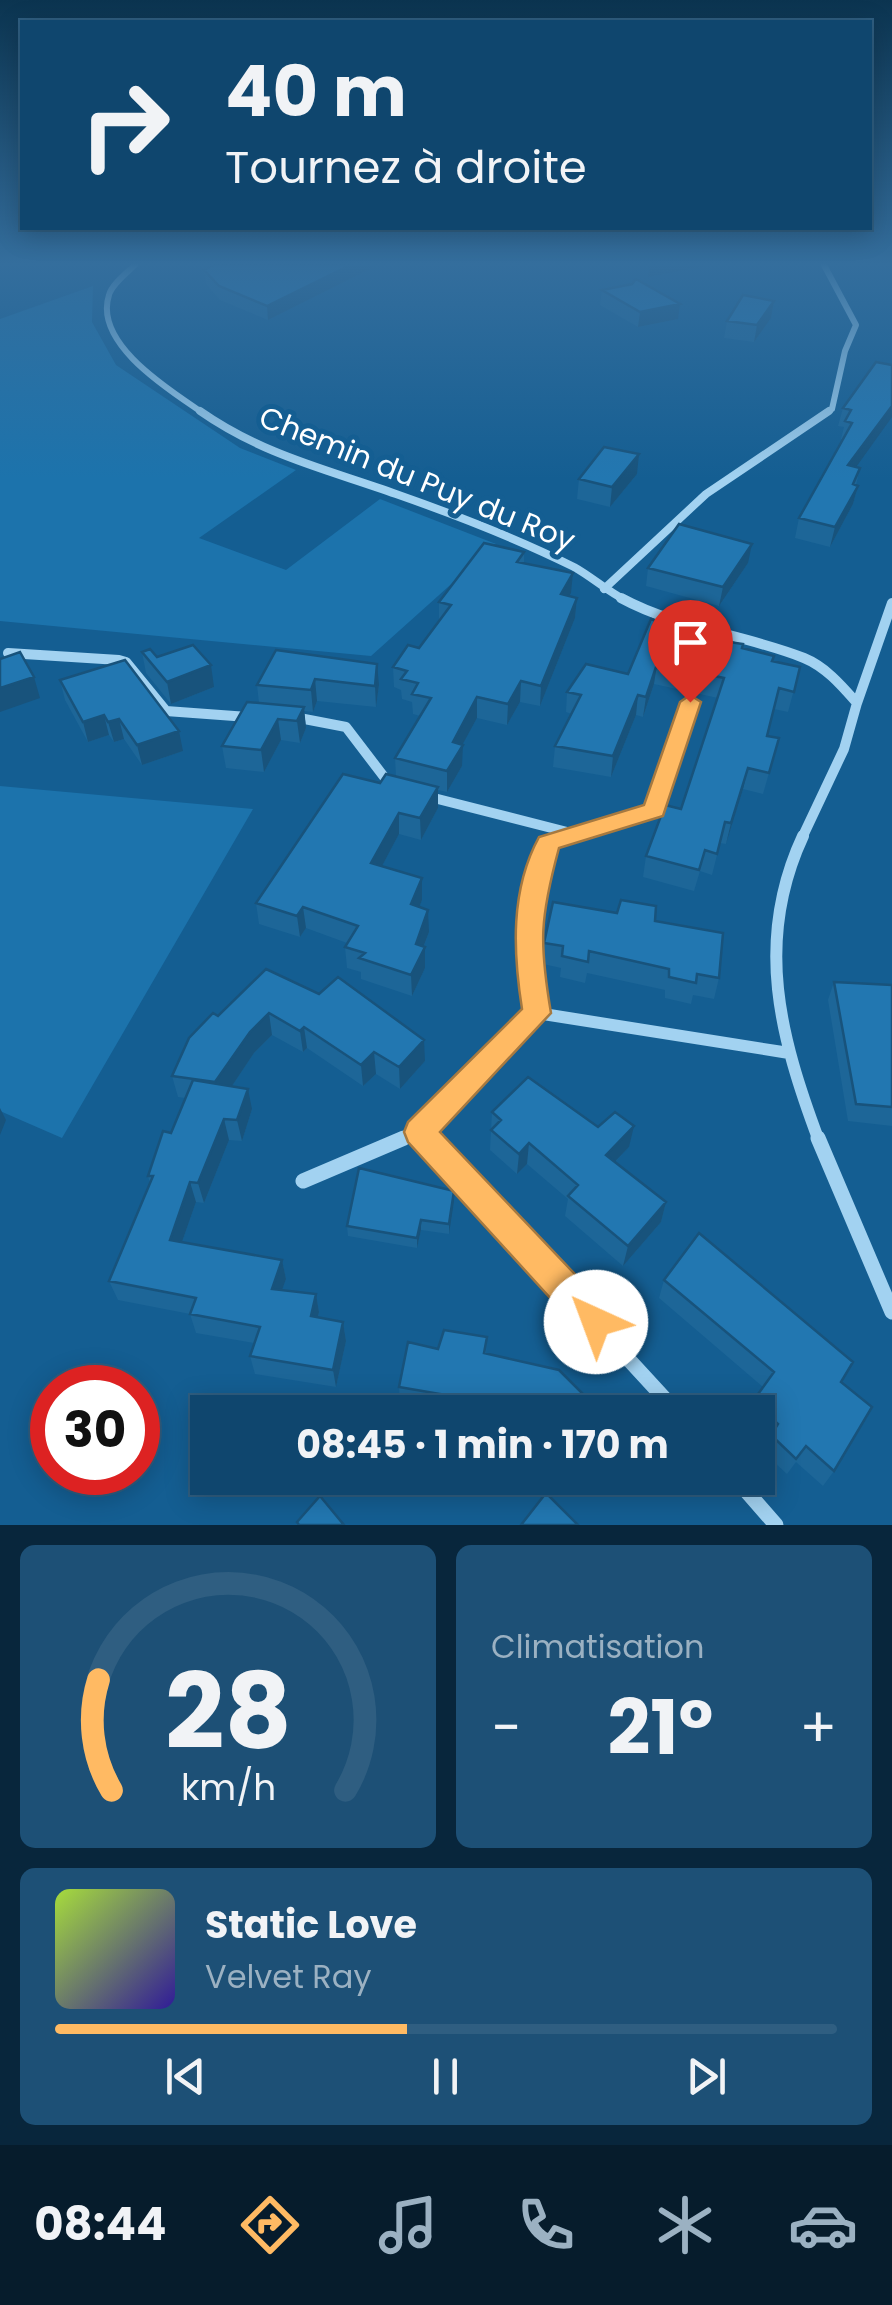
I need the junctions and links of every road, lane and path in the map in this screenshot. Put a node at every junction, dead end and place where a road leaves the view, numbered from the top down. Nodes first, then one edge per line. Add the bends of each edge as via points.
1 (119, 336) edge
2 (851, 336) edge
3 (604, 590) junction
4 (892, 603) edge
5 (8, 653) edge
6 (690, 702) dead end
7 (857, 703) junction
8 (282, 715) edge
9 (261, 718) edge
10 (574, 834) junction
11 (537, 1013) junction
12 (788, 1053) junction
13 (419, 1132) junction
14 (303, 1181) dead end
15 (892, 1312) edge
16 (661, 1395) edge
17 (749, 1495) edge
18 (776, 1525) edge

1 - 3 street, Chemin du Puy du Roy via 141,370 227,430 293,462 512,540 577,569
2 - 3 street via 832,409 706,494
3 - 7 street, Chemin du Puy du Roy via 648,612 807,659
4 - 7 street
5 - 9 street via 126,662 166,711
6 - 10 street via 654,810
7 - 12 street via 840,766 785,878 775,926 774,983
8 - 10 street via 346,727 388,786
10 - 11 street via 548,843 530,909 527,954
11 - 12 street
11 - 13 street
12 - 15 street
13 - 14 street
13 - 16 street
17 - 18 street

